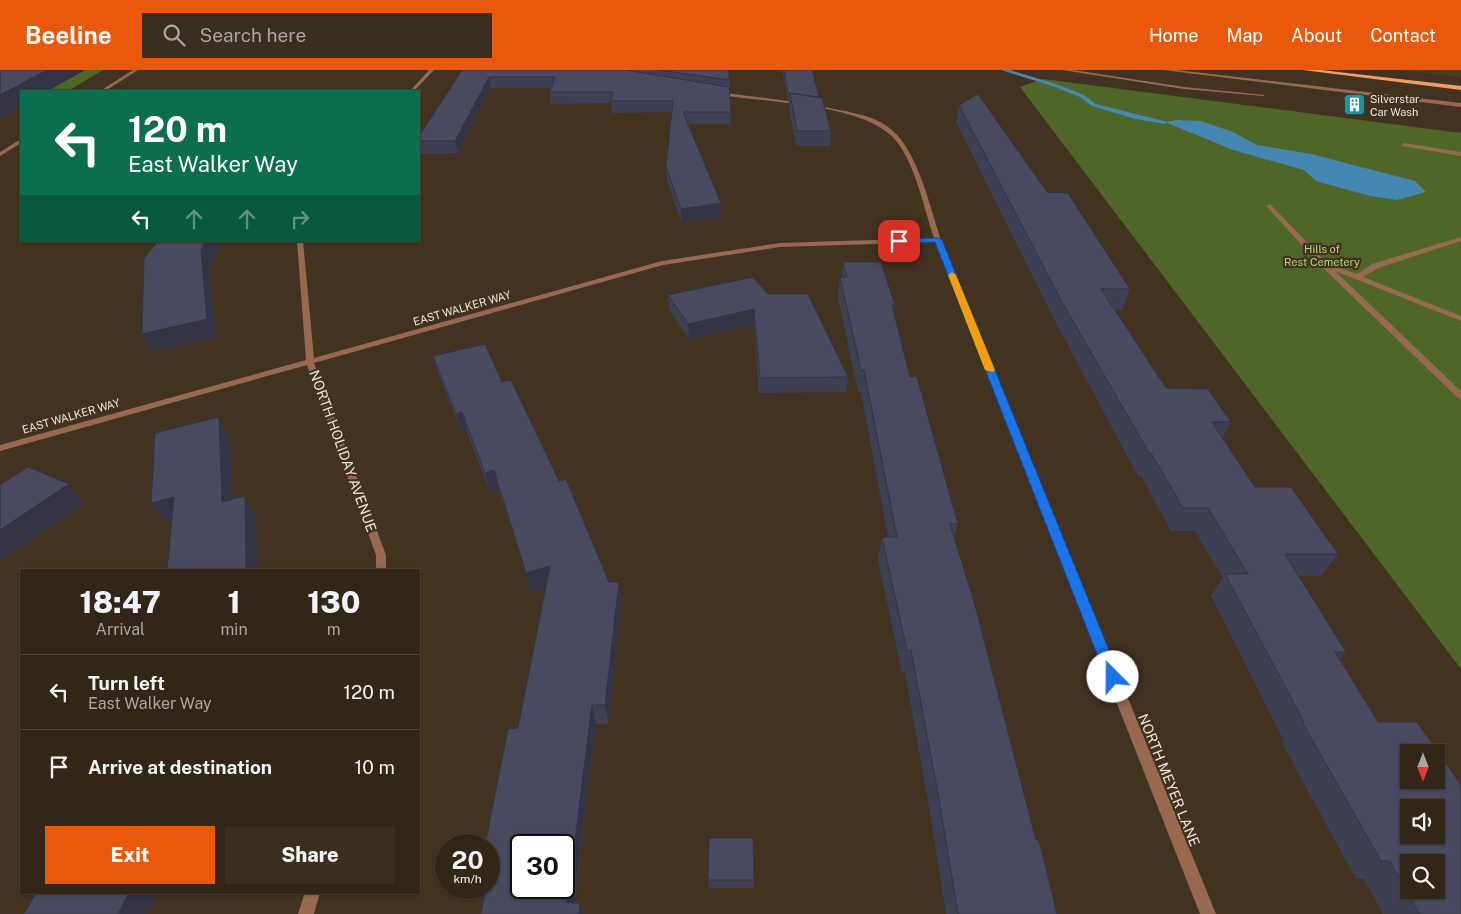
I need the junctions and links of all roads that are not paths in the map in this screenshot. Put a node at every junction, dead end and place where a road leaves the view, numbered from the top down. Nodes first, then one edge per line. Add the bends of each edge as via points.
1 (136, 70) edge
2 (432, 70) edge
3 (1064, 70) edge
4 (1165, 70) edge
5 (1306, 70) edge
6 (1256, 81) junction
7 (1461, 88) edge
8 (104, 90) edge
9 (413, 90) edge
10 (711, 92) edge
11 (1254, 94) junction
12 (1263, 95) dead end
13 (1461, 105) edge
14 (20, 142) edge
15 (1404, 145) dead end
16 (0, 154) edge
17 (1461, 154) edge
18 (1270, 206) dead end
19 (1461, 239) edge
20 (938, 240) junction
21 (300, 242) edge
22 (1324, 264) junction
23 (1357, 277) junction
24 (1461, 319) edge
25 (310, 363) junction
26 (1461, 396) edge
27 (0, 448) edge
28 (381, 569) edge
29 (312, 894) edge
30 (306, 914) edge
31 (1208, 914) edge

1 - 8 street
2 - 9 street
3 - 11 street via 1175,87
4 - 6 street
5 - 7 main road
6 - 11 street
6 - 13 street
10 - 20 street, NORTH MEYER LANE via 840,112 880,124 907,152
11 - 12 street
14 - 16 street
15 - 17 street
18 - 22 street
19 - 23 street via 1375,266
20 - 25 street, EAST WALKER WAY via 780,244 662,263
20 - 31 street, NORTH MEYER LANE
21 - 25 street, NORTH HOLIDAY AVENUE
22 - 23 street
22 - 26 street
23 - 24 street
25 - 27 street, EAST WALKER WAY
25 - 28 street, NORTH HOLIDAY AVENUE via 381,555
29 - 30 street

